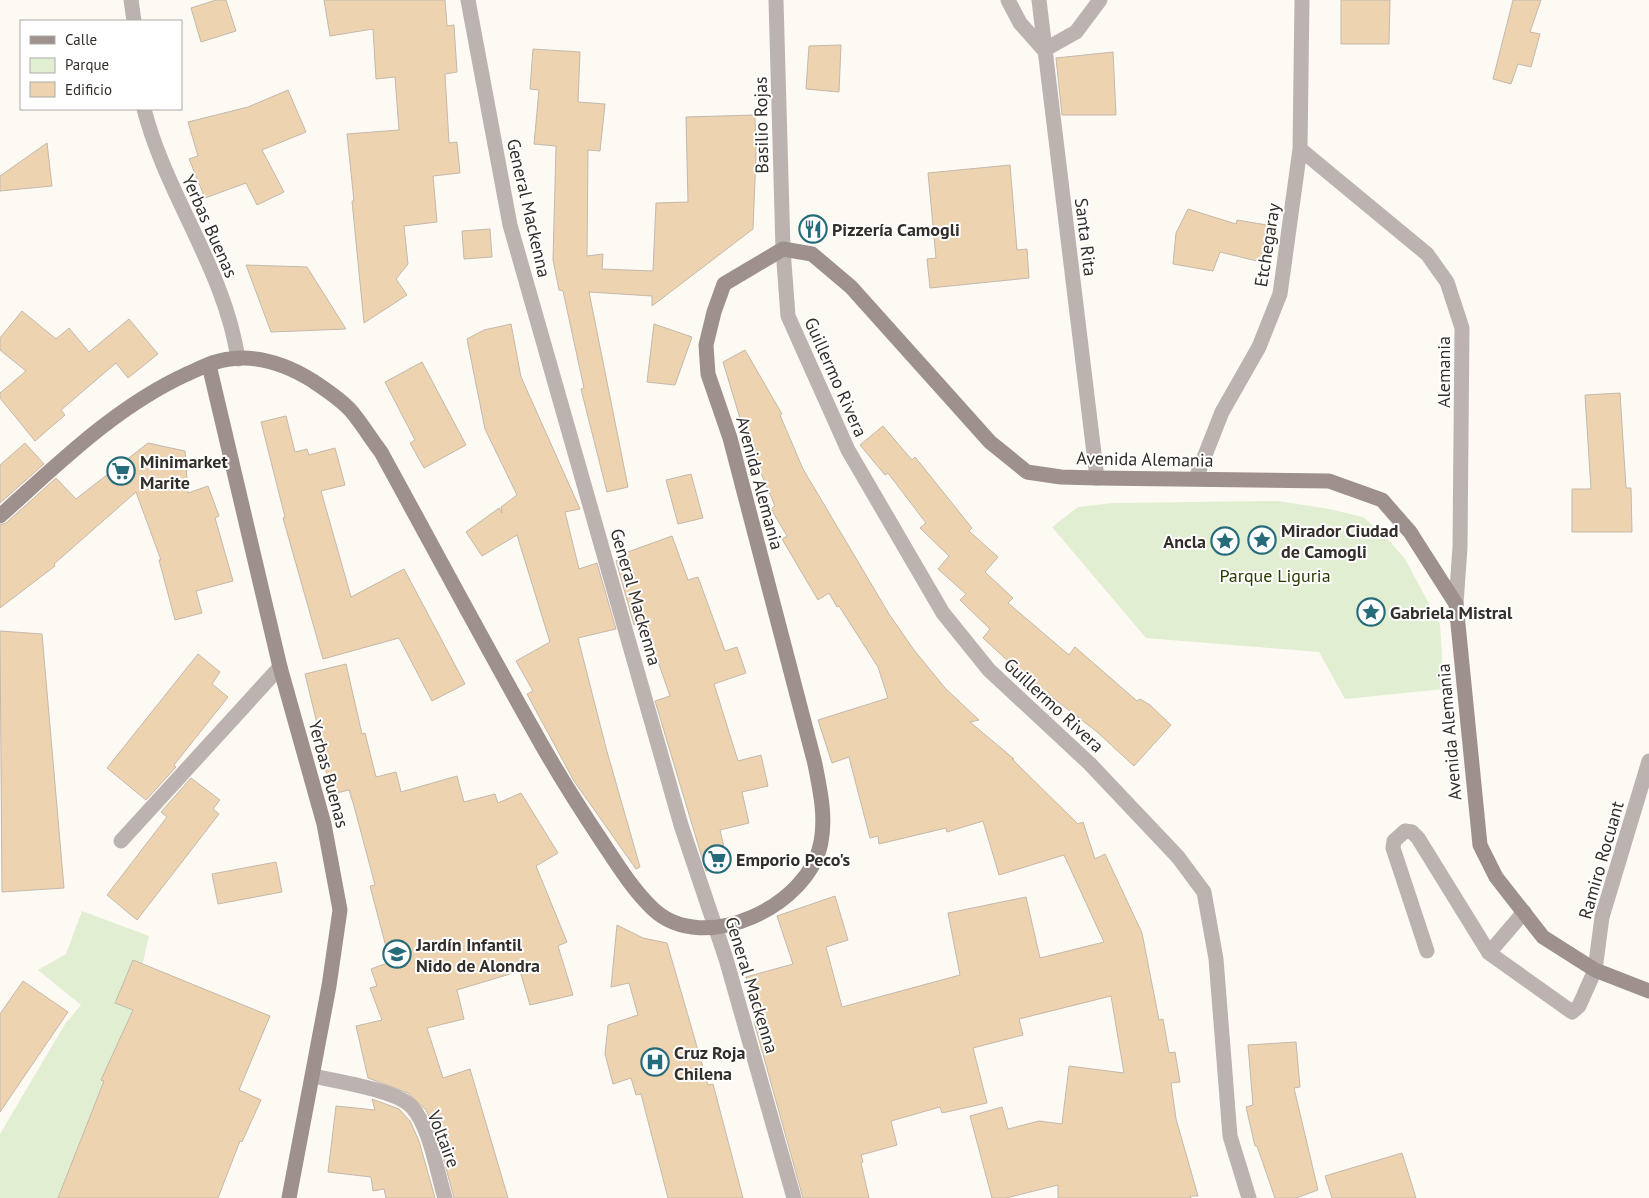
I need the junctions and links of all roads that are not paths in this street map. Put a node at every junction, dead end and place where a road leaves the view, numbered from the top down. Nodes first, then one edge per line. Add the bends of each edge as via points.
1 (131, 0) edge
2 (468, 0) edge
3 (776, 0) edge
4 (1008, 0) edge
5 (1039, 0) edge
6 (1100, 0) edge
7 (1302, 0) edge
8 (134, 20) edge
9 (1044, 50) junction
10 (144, 110) edge
11 (1300, 149) junction
12 (782, 248) junction
13 (238, 359) junction
14 (209, 365) junction
15 (1097, 478) junction
16 (1196, 478) junction
17 (0, 516) edge
18 (1456, 604) junction
19 (280, 667) junction
20 (1649, 761) edge
21 (121, 841) dead end
22 (1524, 912) junction
23 (716, 929) junction
24 (1427, 951) dead end
25 (1489, 953) junction
26 (1595, 970) junction
27 (1649, 992) edge
28 (312, 1076) junction
29 (290, 1198) edge
30 (445, 1198) edge
31 (794, 1198) edge
32 (1249, 1198) edge

1 - 8 street
2 - 23 street, General Mackenna via 510,225 695,873
3 - 12 street, Basilio Rojas
4 - 9 street via 1020,23
5 - 9 street, Santa Rita
6 - 9 street via 1076,32
7 - 11 street, Etchegaray
9 - 15 street, Santa Rita
10 - 13 street, Yerbas Buenas via 164,168 233,327
11 - 16 street, Etchegaray via 1280,294 1259,347 1222,412
11 - 18 street, Alemania via 1426,254 1447,282 1462,328 1460,547
12 - 15 main road, Avenida Alemania via 812,254 850,287 990,442 1027,472
12 - 23 main road, Avenida Alemania via 724,284 706,345 708,374 730,438 815,764 823,808 821,844 806,876 779,902 745,921
12 - 32 street, Guillermo Rivera via 788,316 848,450 943,613 989,670 1090,764 1178,857 1204,892 1216,959 1230,1136
13 - 14 main road, Avenida Alemania
13 - 23 main road, Avenida Alemania via 267,361 296,370 351,410 381,452 563,783 622,873 655,911 690,928
14 - 17 main road, Avenida Alemania via 136,402 84,441
14 - 19 main road, Yerbas Buenas
15 - 16 main road, Avenida Alemania
16 - 18 main road, Avenida Alemania via 1329,481 1382,500 1410,532
18 - 22 main road, Avenida Alemania via 1480,845 1496,877
19 - 21 street
19 - 28 main road, Yerbas Buenas via 324,824 340,910
20 - 26 street, Ramiro Rocuant via 1602,917
22 - 25 street
22 - 26 main road, Avenida Alemania via 1543,937
23 - 31 street, General Mackenna
24 - 25 street via 1393,848 1394,841 1405,831 1418,838
25 - 26 street, Ramiro Rocuant via 1572,1012 1579,1006
26 - 27 main road, Avenida Alemania
28 - 29 main road, Yerbas Buenas
28 - 30 street, Voltaire via 389,1094 411,1106 424,1128

